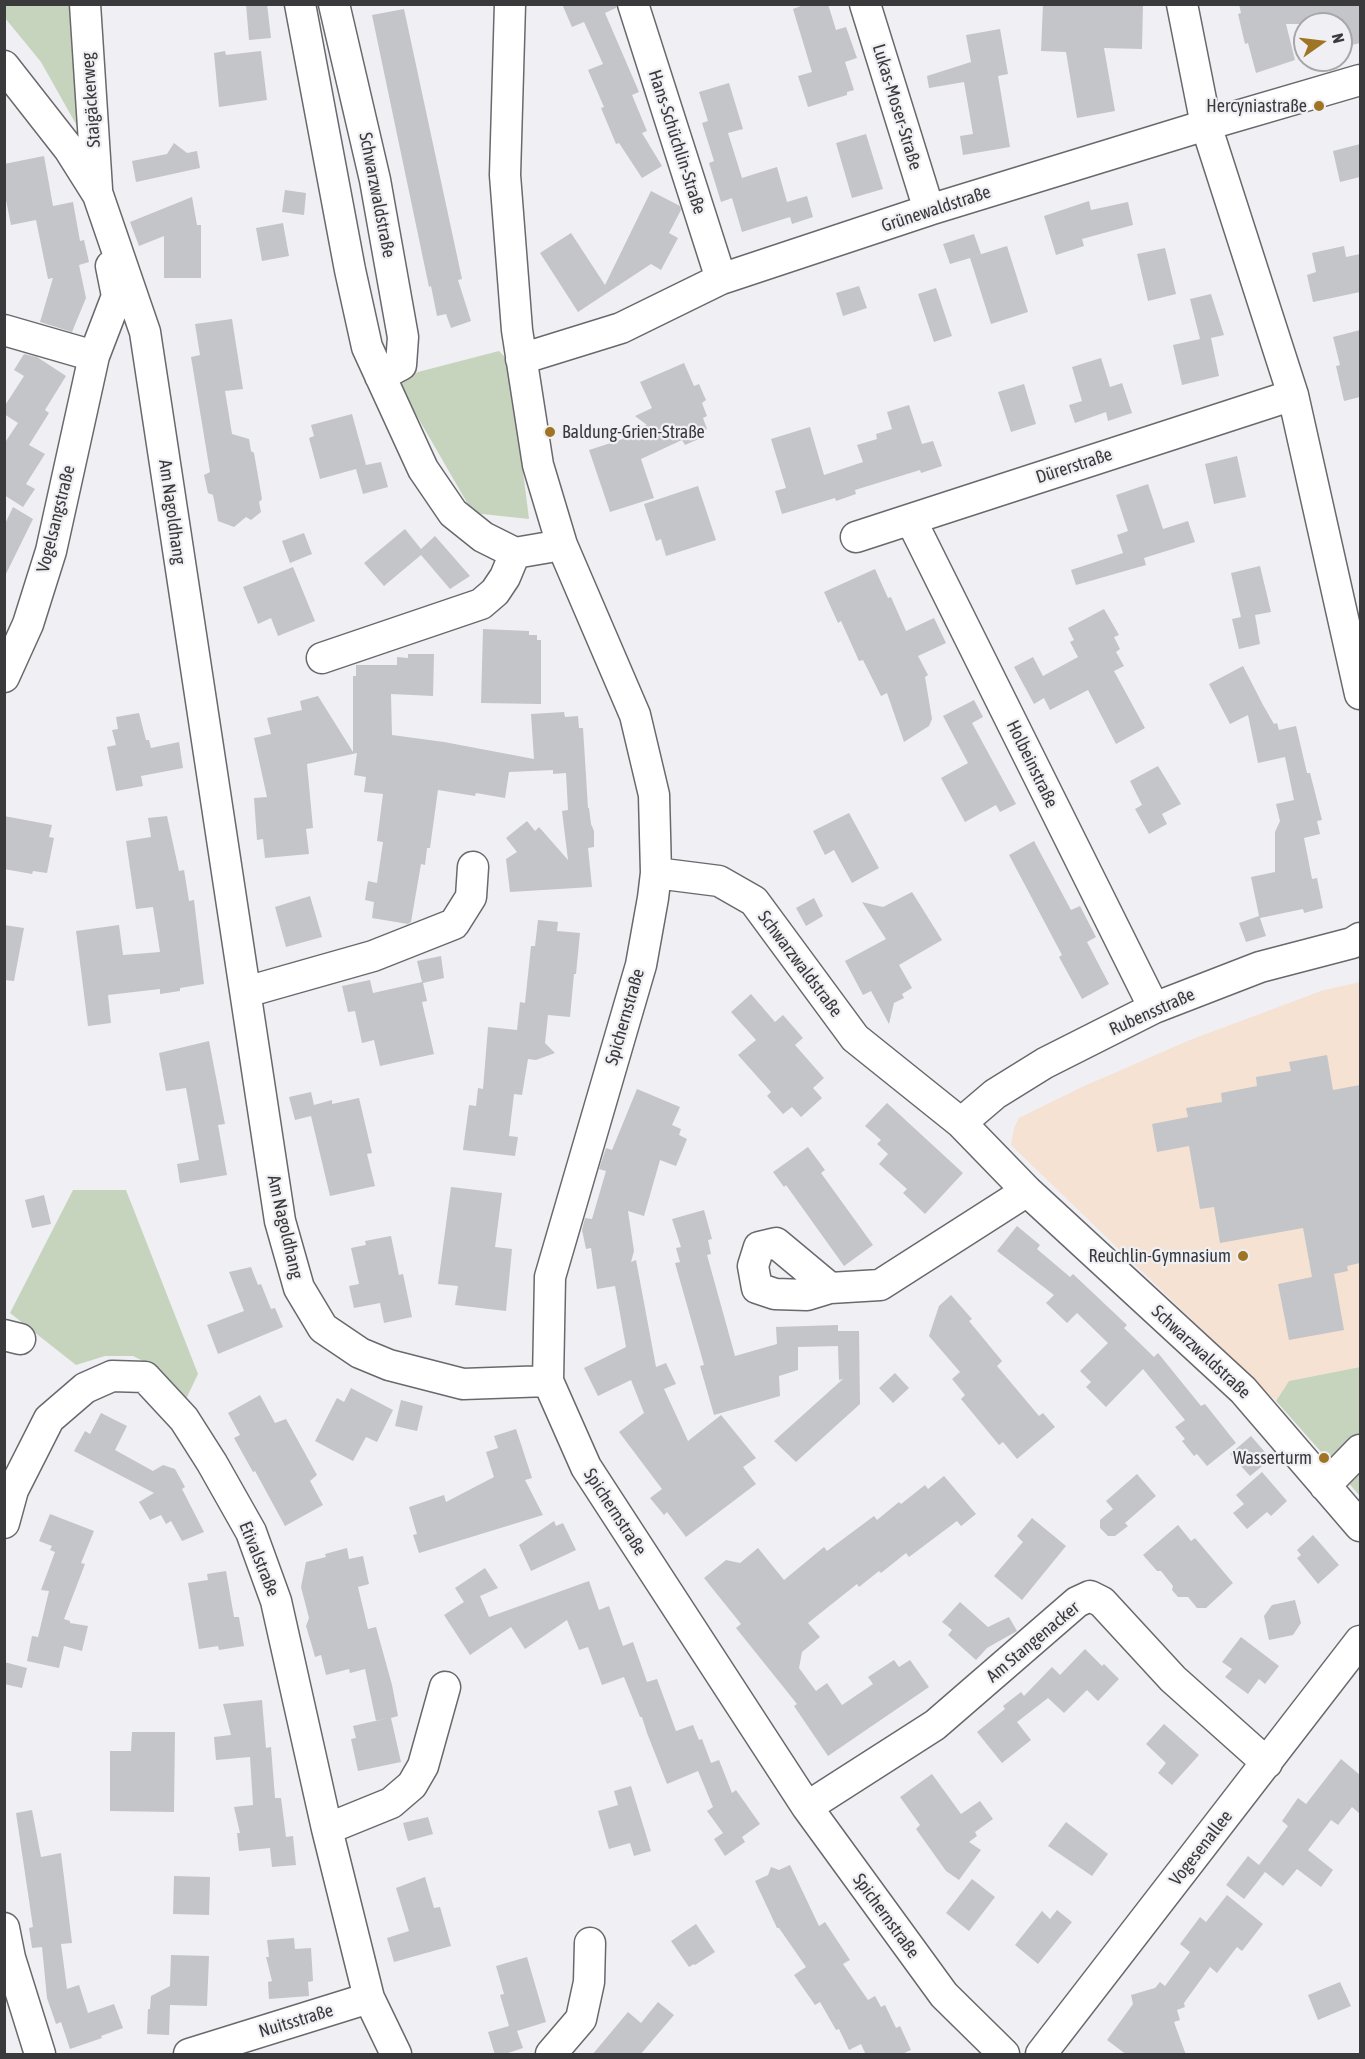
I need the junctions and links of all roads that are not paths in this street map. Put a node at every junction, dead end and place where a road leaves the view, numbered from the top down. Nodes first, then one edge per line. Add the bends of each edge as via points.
1 (85, 4) edge
2 (300, 4) edge
3 (334, 4) edge
4 (510, 4) edge
5 (633, 4) edge
6 (865, 4) edge
7 (1182, 4) edge
8 (4, 66) edge
9 (1360, 80) edge
10 (1206, 125) junction
11 (98, 195) junction
12 (929, 210) junction
13 (721, 279) junction
14 (4, 330) edge
15 (94, 356) junction
16 (520, 359) junction
17 (380, 376) junction
18 (1293, 395) junction
19 (911, 520) junction
20 (856, 537) dead end
21 (562, 545) junction
22 (515, 553) junction
23 (322, 657) dead end
24 (4, 677) edge
25 (1360, 694) edge
26 (474, 867) dead end
27 (656, 873) junction
28 (1360, 938) edge
29 (246, 992) junction
30 (1154, 1008) junction
31 (961, 1123) junction
32 (1027, 1191) junction
33 (830, 1288) dead end
34 (548, 1381) junction
35 (1360, 1450) edge
36 (1325, 1486) junction
37 (4, 1523) edge
38 (1360, 1526) edge
39 (1360, 1641) edge
40 (445, 1687) dead end
41 (1267, 1762) junction
42 (807, 1807) junction
43 (327, 1829) junction
44 (4, 1928) edge
45 (590, 1942) dead end
46 (369, 1998) junction
47 (40, 2055) edge
48 (189, 2055) edge
49 (396, 2055) edge
50 (551, 2055) edge
51 (1005, 2055) edge
52 (1041, 2055) edge

1 - 11 street, Staigäckerweg
2 - 17 street via 350,270 368,347
3 - 17 street, Schwarzwaldstraße via 375,180 403,337 400,364
4 - 16 street via 505,176
5 - 13 street, Hans-Schüchlin-Straße
6 - 12 street, Lukas-Moser-Straße
7 - 10 street
8 - 11 street, Am Nagoldhang via 69,149
9 - 10 street, Grünewaldstraße
10 - 12 street, Grünewaldstraße
10 - 18 street
11 - 15 street, Vogelsangstraße via 117,296
11 - 29 street, Am Nagoldhang via 145,332
12 - 13 street, Grünewaldstraße
13 - 16 street, Grünewaldstraße via 621,328
14 - 15 street
15 - 24 street, Vogelsangstraße via 51,551 28,624
16 - 21 street via 538,465
17 - 22 street via 423,469 453,513 483,537
18 - 19 street, Dürerstraße
18 - 25 street
19 - 20 street, Dürerstraße
19 - 30 street, Holbeinstraße
21 - 22 street
21 - 27 street via 634,715 654,795
22 - 23 street via 505,577 482,604
26 - 29 street via 471,897 454,924 374,956
27 - 31 street, Schwarzwaldstraße via 719,881 754,901 855,1038
27 - 34 street, Spichernstraße via 641,964 550,1277
28 - 30 street, Rubensstraße via 1260,967
29 - 34 street, Am Nagoldhang via 280,1221 299,1288 323,1328 360,1353 389,1365 463,1384
30 - 31 street, Rubensstraße via 1045,1063 995,1094
31 - 32 street, Schwarzwaldstraße
32 - 33 street via 880,1285
32 - 36 street, Schwarzwaldstraße via 1243,1390
34 - 42 street, Spichernstraße via 586,1467
35 - 36 street
36 - 38 street, Schwarzwaldstraße
37 - 43 street, Etivalstraße via 13,1490 49,1419 85,1388 112,1376 145,1377 184,1419 251,1532 276,1601
39 - 41 street, Vogesenallee
40 - 43 street via 423,1766 412,1785 391,1803
41 - 42 street, Am Stangenacker via 1173,1679 1102,1602 1090,1596 1077,1602 935,1725
41 - 52 street, Vogesenallee
42 - 51 street, Spichernstraße via 944,1995
43 - 46 street, Etivalstraße
44 - 47 street
45 - 50 street via 589,1982 580,2019
46 - 48 street, Nuitsstraße
46 - 49 street, Etivalstraße

